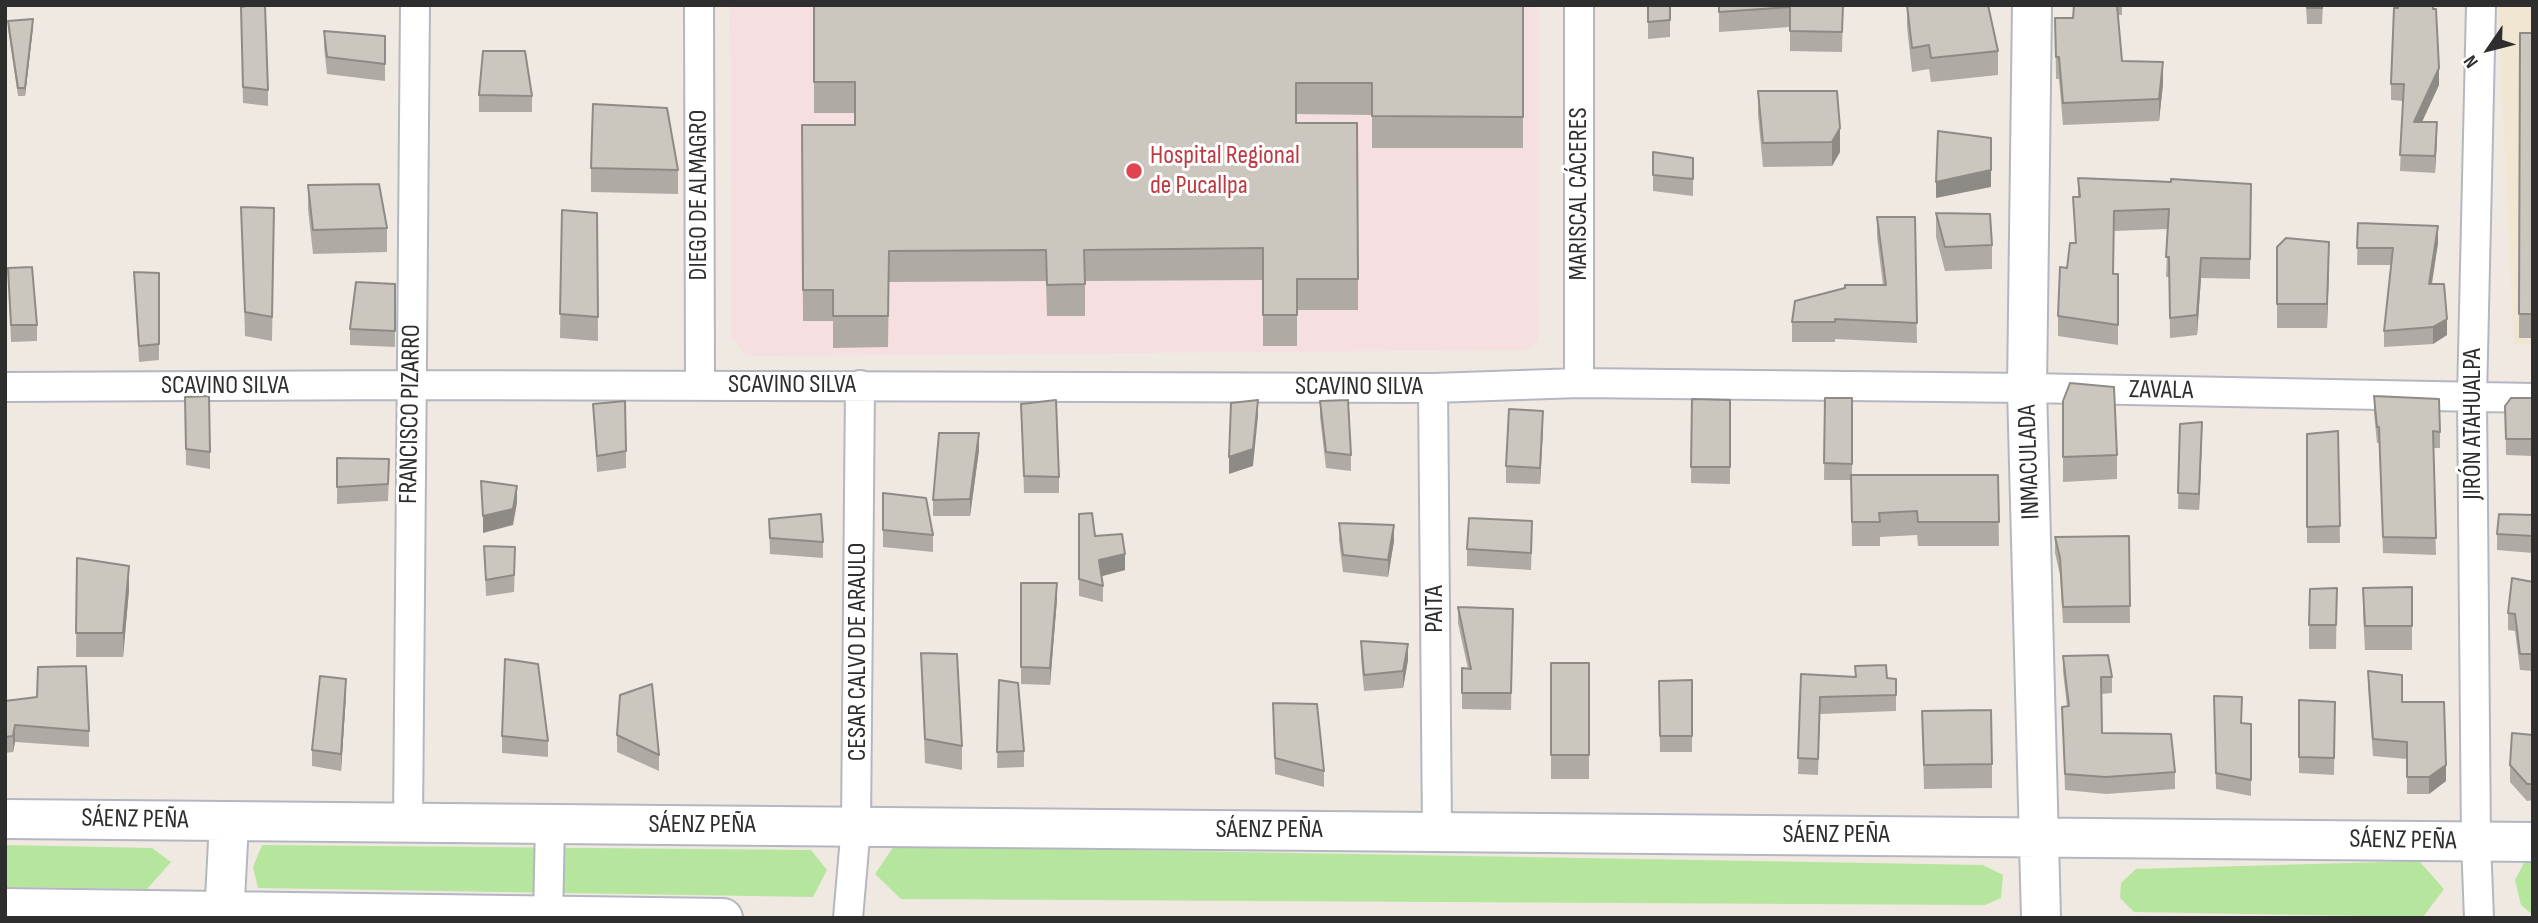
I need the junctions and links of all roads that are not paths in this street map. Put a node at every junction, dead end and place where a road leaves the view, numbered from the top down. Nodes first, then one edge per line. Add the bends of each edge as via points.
1 (415, 5) edge
2 (699, 5) edge
3 (1579, 5) edge
4 (2032, 5) edge
5 (2481, 5) edge
6 (1579, 383) junction
7 (412, 385) junction
8 (700, 385) junction
9 (860, 385) junction
10 (5, 387) edge
11 (1433, 387) junction
12 (2028, 388) junction
13 (2472, 397) junction
14 (2533, 398) edge
15 (5, 819) edge
16 (229, 822) junction
17 (408, 822) junction
18 (550, 824) junction
19 (856, 826) junction
20 (1437, 831) junction
21 (2040, 836) junction
22 (2476, 842) junction
23 (2533, 842) edge
24 (5, 908) edge
25 (224, 914) edge
26 (548, 916) edge
27 (723, 918) edge
28 (848, 918) edge
29 (2041, 918) edge
30 (2479, 918) edge

1 - 7 street, FRANCISCO PIZARRO
2 - 8 street, DIEGO DE ALMAGRO
3 - 6 street, MARISCAL CÁCERES
4 - 12 main road, INMACULADA
5 - 13 street, JIRÓN ATAHUALPA
6 - 11 street, SCAVINO SILVA
6 - 12 street, ZAVALA
7 - 8 street, SCAVINO SILVA
7 - 10 street, SCAVINO SILVA
7 - 17 street, FRANCISCO PIZARRO
8 - 9 street, SCAVINO SILVA
9 - 11 street, SCAVINO SILVA
9 - 19 street, CESAR CALVO DE ARAULO
11 - 20 street, PAITA
12 - 13 street, ZAVALA
12 - 21 main road, INMACULADA
13 - 14 street, ZAVALA
13 - 22 street, JIRÓN ATAHUALPA
15 - 16 main road, SÁENZ PEÑA
16 - 17 main road, SÁENZ PEÑA
16 - 25 main road
17 - 18 main road, SÁENZ PEÑA
18 - 19 main road, SÁENZ PEÑA
18 - 26 street
19 - 20 main road, SÁENZ PEÑA
19 - 28 street, CESAR CALVO DE ARAULO
20 - 21 main road, SÁENZ PEÑA
21 - 22 main road, SÁENZ PEÑA
21 - 29 main road, INMACULADA
22 - 23 main road, SÁENZ PEÑA
22 - 30 street, JIRÓN ATAHUALPA
24 - 25 main road
25 - 26 main road
26 - 27 main road

